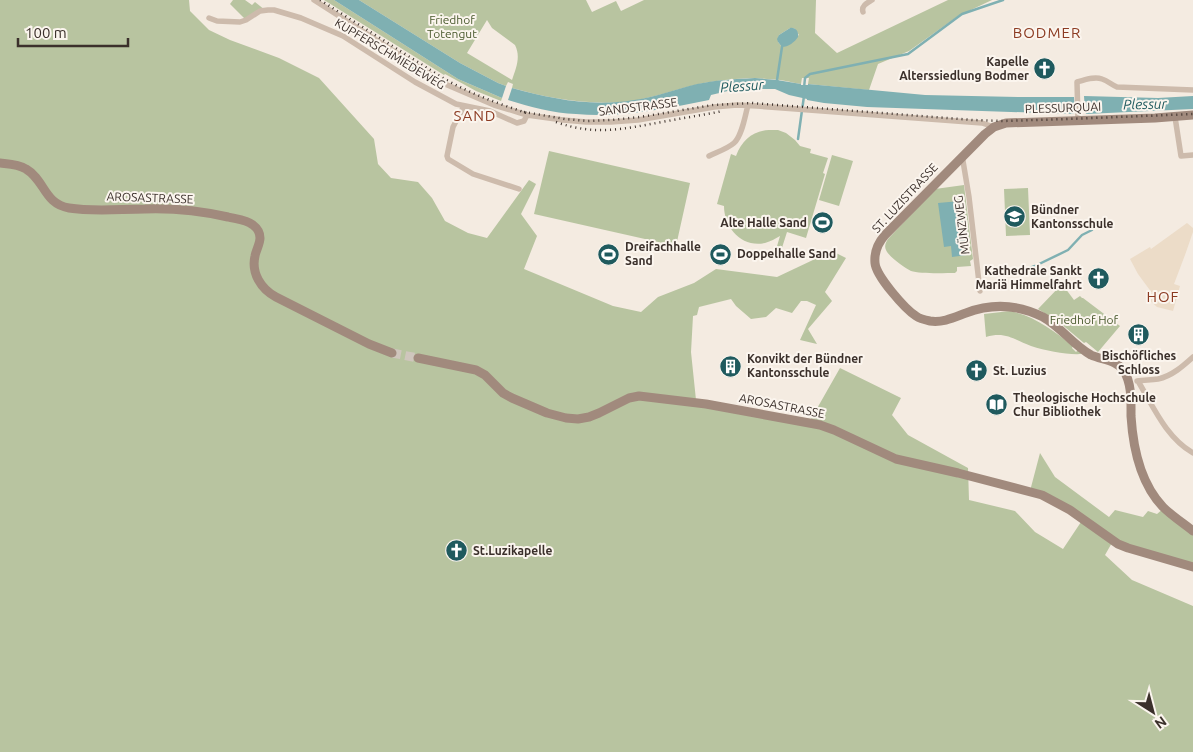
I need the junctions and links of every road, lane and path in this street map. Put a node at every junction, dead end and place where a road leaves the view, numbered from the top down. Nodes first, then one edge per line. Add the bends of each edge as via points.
1 (314, 0) edge
2 (872, 0) edge
3 (863, 12) dead end
4 (209, 18) dead end
5 (1193, 90) edge
6 (464, 106) junction
7 (748, 106) junction
8 (528, 115) junction
9 (1193, 115) edge
10 (1078, 117) junction
11 (1175, 117) junction
12 (994, 127) junction
13 (709, 156) dead end
14 (1193, 156) edge
15 (961, 158) junction
16 (0, 163) edge
17 (518, 189) dead end
18 (980, 291) dead end
19 (392, 353) tunnel mouth
20 (1193, 357) edge
21 (418, 358) tunnel mouth
22 (1138, 381) junction
23 (1129, 383) junction
24 (1193, 453) edge
25 (1193, 531) edge
26 (1193, 567) edge

1 - 8 street, SANDSTRASSE via 445,84 494,105
2 - 3 street via 863,6
4 - 6 street, KUPFERSCHMIEDEWEG via 240,22 260,11 274,10 301,18 343,36 415,82
5 - 10 street via 1117,87 1096,78 1077,82
6 - 8 street, KUPFERSCHMIEDEWEG via 490,111 518,123
6 - 17 street via 452,129 448,159 470,173
7 - 8 street, SANDSTRASSE via 714,107 611,122
7 - 12 street, SANDSTRASSE via 982,123
7 - 13 street via 736,141
9 - 11 main road, PLESSURQUAI
10 - 11 main road, PLESSURQUAI
10 - 12 main road, PLESSURQUAI via 1006,123
11 - 14 street via 1181,156
12 - 15 main road, ST. LUZISTRASSE
15 - 18 street, MÜNZWEG
15 - 23 main road, ST. LUZISTRASSE via 879,244 875,264 882,280 912,313 933,322 994,306 1020,308 1034,313 1048,320 1088,353 1122,368
16 - 19 main road, AROSASTRASSE via 28,170 51,200 68,208 186,210 251,223 260,237 255,271 266,290 362,341
20 - 22 street via 1169,375
21 - 26 main road, AROSASTRASSE via 476,370 512,398 566,418 589,417 629,398 644,396 820,425 896,460 958,472 1042,495 1070,510 1118,544
22 - 23 street
22 - 24 street via 1171,435
23 - 25 main road via 1134,442 1144,479 1164,508

